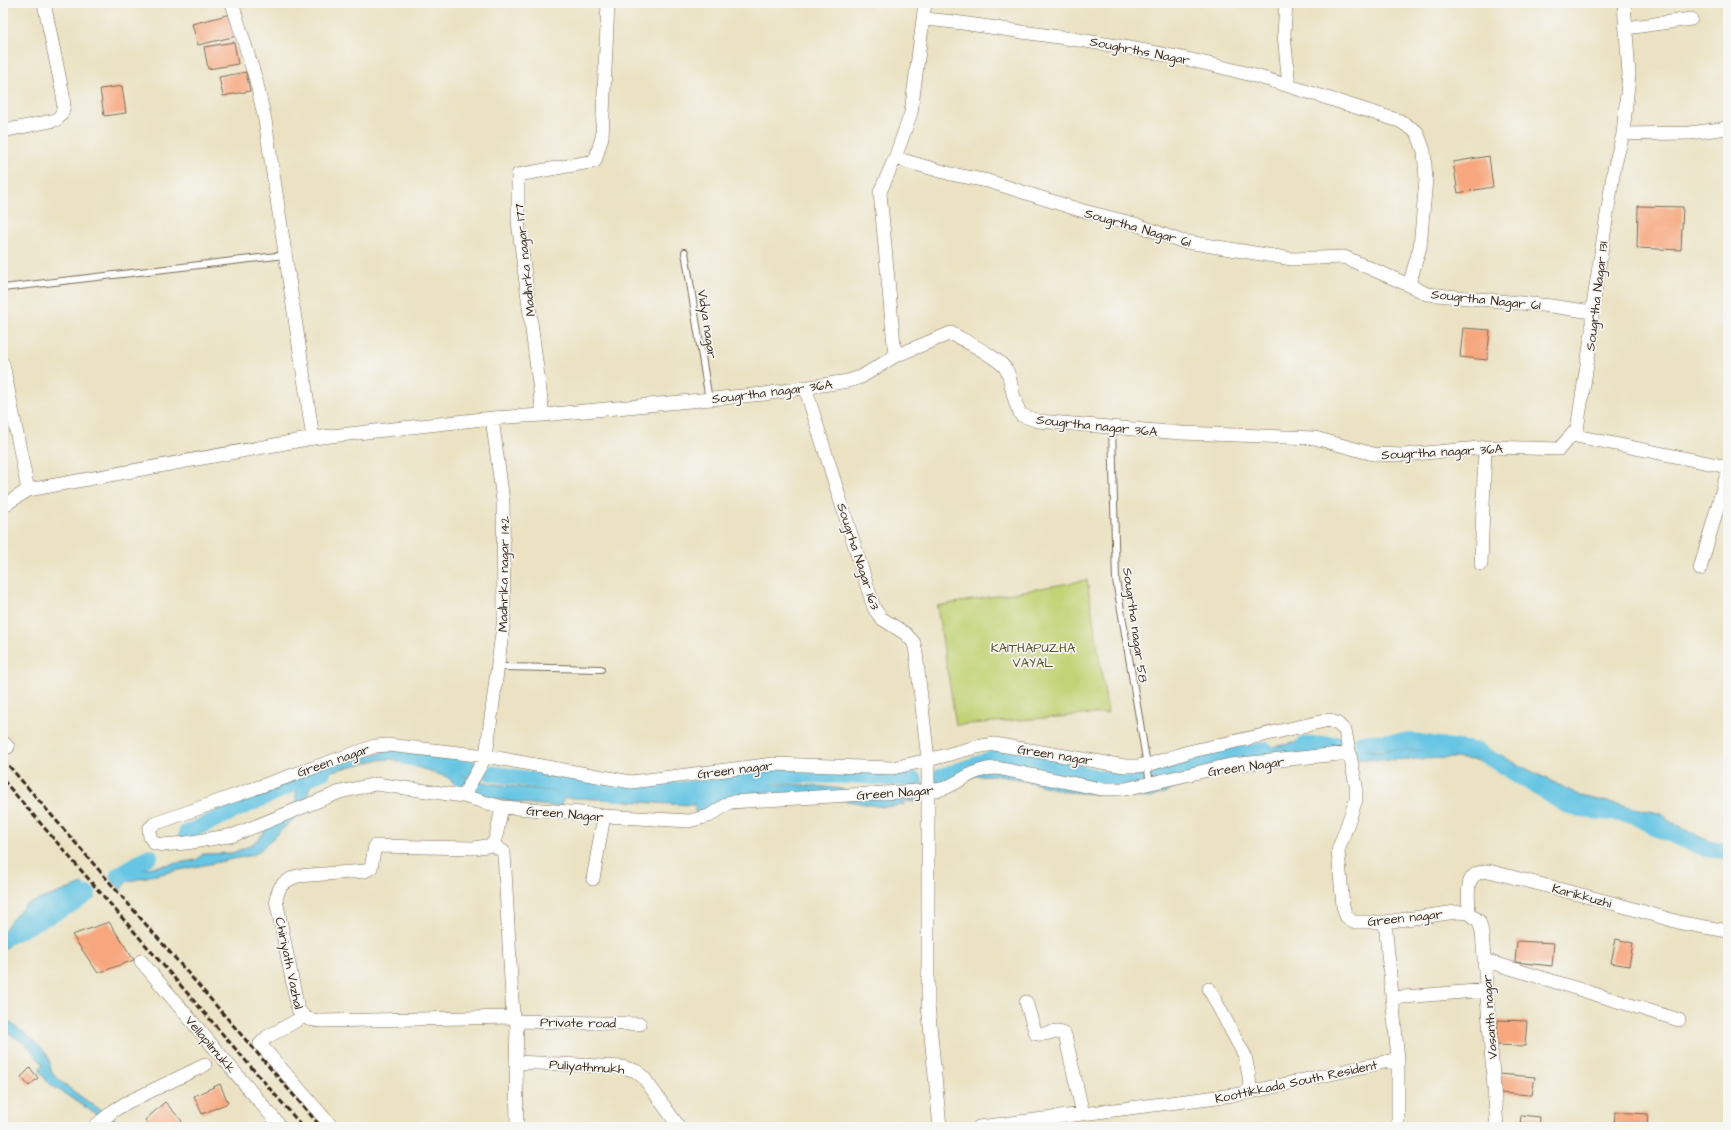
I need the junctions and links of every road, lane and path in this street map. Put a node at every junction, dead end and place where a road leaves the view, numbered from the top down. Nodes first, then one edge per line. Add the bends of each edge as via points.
1 (44, 3) edge
2 (232, 3) edge
3 (608, 3) edge
4 (925, 3) edge
5 (1286, 3) edge
6 (1624, 3) edge
7 (923, 19) junction
8 (1691, 19) dead end
9 (1626, 28) junction
10 (1289, 86) junction
11 (1728, 128) edge
12 (3, 131) edge
13 (1623, 134) junction
14 (895, 158) junction
15 (685, 252) dead end
16 (285, 255) junction
17 (1409, 285) junction
18 (3, 288) edge
19 (1592, 312) junction
20 (895, 356) junction
21 (3, 364) edge
22 (805, 387) junction
23 (708, 400) junction
24 (543, 415) junction
25 (492, 418) junction
26 (1112, 427) junction
27 (1576, 436) junction
28 (313, 438) junction
29 (1485, 448) junction
30 (1728, 467) edge
31 (1728, 470) edge
32 (28, 490) junction
33 (3, 506) edge
34 (1481, 564) dead end
35 (1700, 570) dead end
36 (498, 667) junction
37 (601, 669) dead end
38 (1349, 753) junction
39 (486, 756) junction
40 (928, 760) junction
41 (1148, 771) junction
42 (928, 791) junction
43 (463, 796) junction
44 (502, 807) junction
45 (604, 816) junction
46 (493, 845) junction
47 (593, 879) dead end
48 (1469, 913) junction
49 (1385, 922) junction
50 (1728, 931) edge
51 (1484, 960) junction
52 (142, 961) dead end
53 (1209, 988) dead end
54 (1487, 990) junction
55 (1392, 998) junction
56 (1026, 1002) dead end
57 (303, 1017) junction
58 (514, 1019) junction
59 (1679, 1020) dead end
60 (640, 1024) dead end
61 (1398, 1060) junction
62 (516, 1062) junction
63 (205, 1066) dead end
64 (1250, 1092) junction
65 (1083, 1114) junction
66 (94, 1127) edge
67 (281, 1127) edge
68 (332, 1127) edge
69 (517, 1127) edge
70 (679, 1127) edge
71 (940, 1127) edge
72 (979, 1127) edge
73 (1398, 1127) edge
74 (1497, 1127) edge

1 - 12 street via 64,106 62,115 56,120
2 - 16 street via 256,80 265,120
3 - 24 street, Madhrka nagar 177 via 602,137 595,161 518,175 518,221
4 - 7 street
5 - 10 street via 1284,34
6 - 9 street, Sougrtha Nagar 131
7 - 10 street, Soughrths Nagar via 1128,47 1247,73
7 - 14 street via 910,113
8 - 9 street
9 - 13 street, Sougrtha Nagar 131 via 1629,74
10 - 17 street, Soughrths Nagar via 1400,121 1417,132 1424,151 1426,179 1420,247
11 - 13 street via 1690,133
13 - 19 street, Sougrtha Nagar 131 via 1614,169
14 - 17 street, Sougrtha Nagar 61 via 1135,224 1181,241 1292,259 1344,257
14 - 20 street via 880,192
15 - 23 lane, Vidya nagar
16 - 18 lane
16 - 28 street
17 - 19 street, Sougrtha Nagar 61 via 1427,294
19 - 27 street, Sougrtha Nagar 131 via 1592,332
20 - 22 street, Sougrtha nagar 36A via 861,377
20 - 26 street, Sougrtha nagar 36A via 951,333 1000,362 1008,372 1014,403 1021,415 1038,421
21 - 32 street
22 - 23 street, Sougrtha nagar 36A
22 - 40 street, Sougrha Nagar 163 via 874,608 881,618 906,634 914,643
23 - 24 street, Sougrtha nagar 36A
24 - 25 street, Sougrtha nagar 36A
25 - 28 street, Sougrtha nagar 36A
25 - 36 street, Madhrika nagar 142 via 503,501 504,618
26 - 29 street, Sougrtha nagar 36A via 1181,433 1316,438 1373,454 1404,455
26 - 41 lane, Sougrtha nagar 58 via 1116,580
27 - 29 street, Sougrtha nagar 36A via 1576,430 1559,450
27 - 30 street
28 - 32 street, Sougrtha nagar 36A
29 - 34 street
31 - 35 street
32 - 33 street
36 - 37 lane
36 - 39 street, Madhrika nagar 142
38 - 41 street, Green nagar via 1345,730 1328,720 1188,752
38 - 42 street, Green Nagar via 1230,765 1125,789 1101,788 987,768 943,788
38 - 49 street, Green nagar via 1356,785 1356,800 1338,852 1343,906 1346,916 1353,922
39 - 40 street, Green nagar via 631,782 773,764 893,768
39 - 43 street, Madhrika nagar 142
39 - 43 street, Green nagar via 388,745 375,746 154,824 149,829 154,842 162,845 234,835 340,792 376,784
40 - 41 street, Green nagar via 976,746 994,744
40 - 42 street, Sougrha Nagar 163
42 - 45 street, Green Nagar via 730,802 709,816 689,821
42 - 71 street, Sougrha Nagar 163 via 928,1005
43 - 44 street, Green Nagar
44 - 45 street, Green Nagar
44 - 46 street via 498,833
45 - 47 street
46 - 57 street, Chiriyath Vazhal via 474,848 374,846 371,868 365,872 297,876 278,888 276,900 298,1010
46 - 58 street via 504,852
48 - 49 street, Green nagar via 1456,912
48 - 50 street, Karikkuzhi via 1469,886 1472,877 1479,871 1489,871 1682,923
48 - 51 street, Vasanth nagar via 1479,921
49 - 55 street
51 - 54 street, Vasanth nagar
51 - 59 street
52 - 67 street, Vellapilmukk
53 - 64 street via 1245,1056
54 - 55 street
54 - 74 street, Vasanth nagar
55 - 61 street
56 - 65 street via 1036,1034 1062,1032 1065,1035
57 - 58 street, Chiriyath Vazhal via 322,1021
57 - 68 street via 267,1037 260,1044
58 - 60 street, Private road
58 - 62 street via 517,1027
61 - 64 street, Koottikkada South Resident
61 - 73 street
62 - 69 street
62 - 70 street, Puliyathmukh via 622,1067 636,1071 644,1078
63 - 66 street via 126,1103
64 - 65 street, Koottikkada South Resident
65 - 72 street, Koottikkada South Resident

